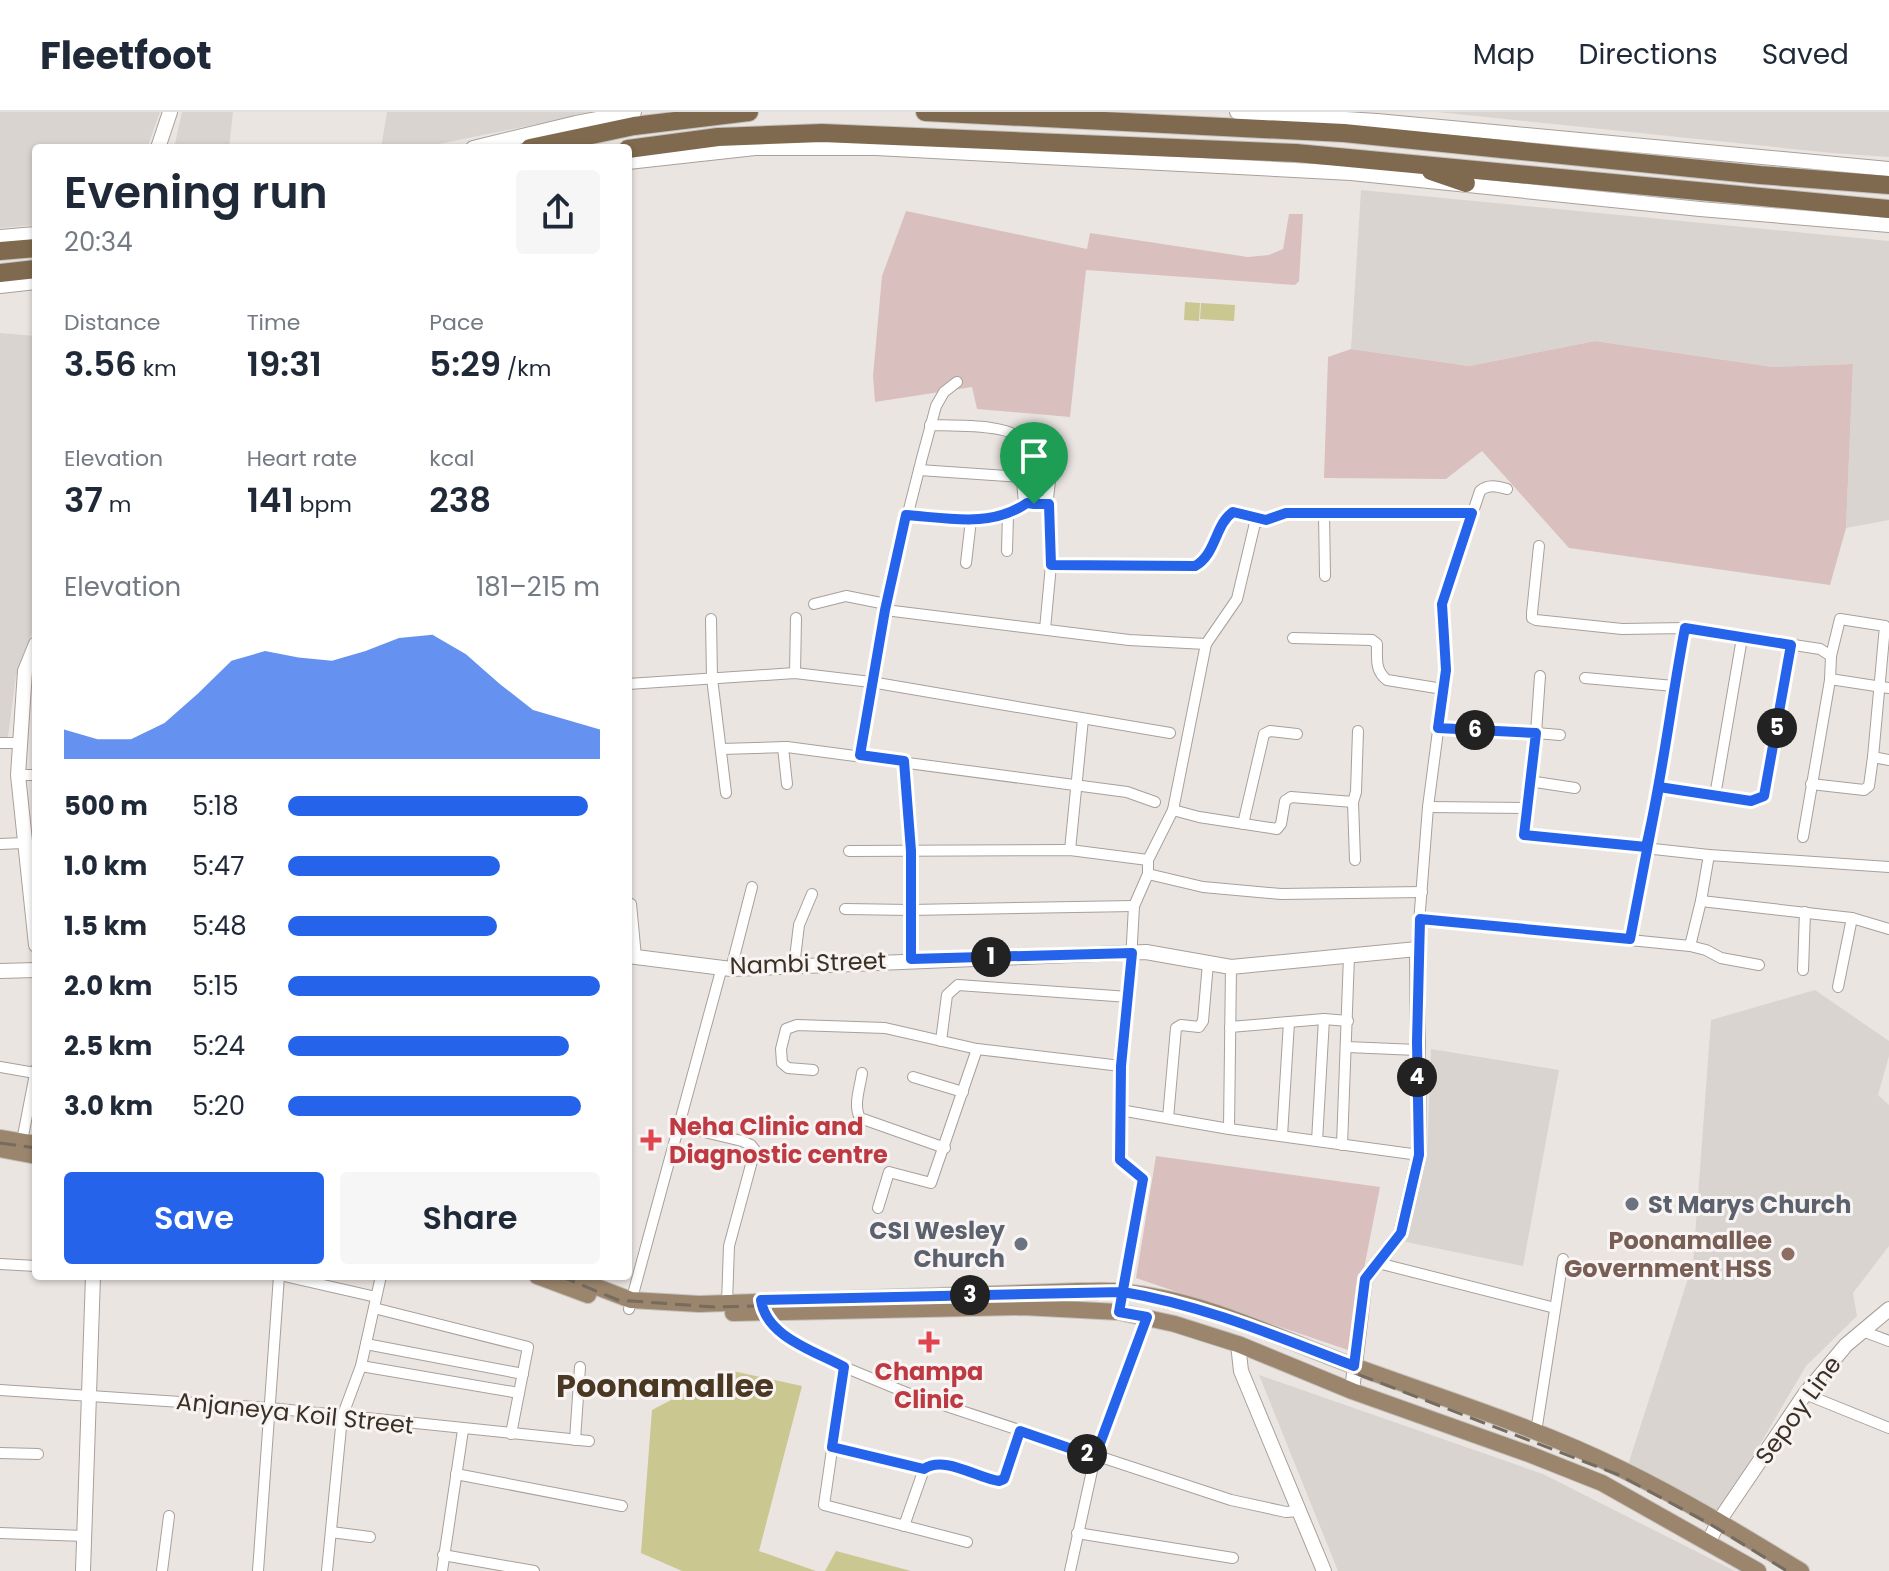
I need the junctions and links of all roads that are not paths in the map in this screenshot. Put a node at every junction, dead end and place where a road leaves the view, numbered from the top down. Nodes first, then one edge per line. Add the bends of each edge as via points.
1 (170, 112) edge
2 (634, 112) edge
3 (749, 112) edge
4 (925, 112) edge
5 (1176, 112) edge
6 (1237, 112) edge
7 (1255, 127) junction
8 (159, 144) edge
9 (489, 144) edge
10 (549, 144) edge
11 (632, 148) edge
12 (1387, 160) junction
13 (632, 162) edge
14 (1889, 169) edge
15 (1466, 183) junction
16 (1889, 185) edge
17 (1889, 209) edge
18 (1889, 225) edge
19 (32, 234) edge
20 (0, 237) edge
21 (32, 248) edge
22 (0, 251) edge
23 (32, 269) edge
24 (0, 273) edge
25 (32, 282) edge
26 (0, 286) edge
27 (957, 382) dead end
28 (930, 425) junction
29 (1052, 465) dead end
30 (919, 470) junction
31 (1022, 477) junction
32 (1507, 489) dead end
33 (1027, 503) junction
34 (1049, 504) junction
35 (1324, 513) junction
36 (1472, 513) junction
37 (1008, 514) junction
38 (906, 515) junction
39 (971, 520) junction
40 (1266, 520) junction
41 (1539, 546) dead end
42 (1007, 551) dead end
43 (966, 563) dead end
44 (1051, 565) junction
45 (1325, 576) dead end
46 (814, 604) dead end
47 (886, 607) junction
48 (796, 618) dead end
49 (711, 619) dead end
50 (1685, 628) junction
51 (1045, 629) junction
52 (1293, 638) dead end
53 (1742, 638) junction
54 (1206, 644) junction
55 (1791, 645) junction
56 (32, 654) edge
57 (1831, 656) junction
58 (795, 673) junction
59 (1540, 676) dead end
60 (712, 678) junction
61 (1585, 678) dead end
62 (1830, 679) junction
63 (871, 682) junction
64 (632, 684) edge
65 (1674, 686) junction
66 (1884, 687) edge
67 (1443, 689) junction
68 (1083, 719) junction
69 (1438, 728) junction
70 (1358, 731) dead end
71 (1170, 733) dead end
72 (1536, 733) junction
73 (1297, 734) dead end
74 (1560, 735) dead end
75 (0, 743) edge
76 (19, 743) junction
77 (783, 747) junction
78 (721, 749) junction
79 (860, 755) junction
80 (1873, 757) junction
81 (1889, 760) edge
82 (904, 761) junction
83 (18, 775) junction
84 (32, 775) edge
85 (1529, 781) junction
86 (787, 784) dead end
87 (1076, 784) junction
88 (1811, 784) junction
89 (1659, 787) junction
90 (1575, 788) dead end
91 (726, 793) dead end
92 (1715, 796) junction
93 (1155, 802) dead end
94 (1353, 802) junction
95 (1428, 807) junction
96 (1525, 808) junction
97 (1173, 810) junction
98 (1243, 824) junction
99 (28, 837) edge
100 (1803, 837) dead end
101 (0, 844) edge
102 (1646, 847) junction
103 (1070, 850) junction
104 (849, 851) dead end
105 (911, 851) junction
106 (1709, 855) junction
107 (1148, 860) junction
108 (1355, 860) dead end
109 (1889, 867) edge
110 (1148, 874) junction
111 (752, 887) dead end
112 (32, 891) edge
113 (1422, 892) junction
114 (812, 894) dead end
115 (1701, 901) junction
116 (1134, 906) junction
117 (845, 909) dead end
118 (910, 910) junction
119 (1805, 912) junction
120 (1852, 918) junction
121 (1420, 919) junction
122 (1889, 929) edge
123 (1630, 939) junction
124 (1690, 946) junction
125 (1417, 949) junction
126 (1132, 953) junction
127 (1349, 956) junction
128 (632, 957) edge
129 (911, 959) junction
130 (1208, 963) junction
131 (1759, 965) dead end
132 (794, 966) junction
133 (1231, 967) junction
134 (727, 968) junction
135 (32, 970) edge
136 (1803, 970) dead end
137 (0, 971) edge
138 (1838, 987) dead end
139 (1129, 997) junction
140 (1324, 1019) junction
141 (1348, 1021) junction
142 (1289, 1022) junction
143 (1230, 1027) junction
144 (941, 1041) junction
145 (1347, 1047) junction
146 (977, 1049) junction
147 (1417, 1050) junction
148 (1121, 1066) junction
149 (0, 1067) edge
150 (813, 1070) dead end
151 (32, 1071) edge
152 (862, 1073) dead end
153 (913, 1077) dead end
154 (963, 1092) junction
155 (1120, 1110) junction
156 (32, 1112) edge
157 (1168, 1118) junction
158 (679, 1126) junction
159 (1229, 1129) junction
160 (1282, 1136) junction
161 (0, 1138) edge
162 (1317, 1141) junction
163 (29, 1143) edge
164 (1342, 1145) junction
165 (945, 1148) junction
166 (0, 1149) edge
167 (32, 1155) edge
168 (1419, 1155) junction
169 (878, 1208) dead end
170 (1563, 1259) dead end
171 (1378, 1263) junction
172 (0, 1264) edge
173 (32, 1266) edge
174 (93, 1280) edge
175 (282, 1280) edge
176 (296, 1280) edge
177 (380, 1280) edge
178 (550, 1280) edge
179 (577, 1280) edge
180 (1123, 1292) junction
181 (375, 1302) junction
182 (727, 1303) junction
183 (630, 1305) junction
184 (762, 1306) junction
185 (1555, 1308) junction
186 (1889, 1309) edge
187 (1119, 1312) junction
188 (1147, 1317) junction
189 (1865, 1332) junction
190 (1889, 1341) edge
191 (366, 1344) junction
192 (1238, 1344) junction
193 (361, 1366) junction
194 (1354, 1366) junction
195 (580, 1367) dead end
196 (844, 1367) junction
197 (523, 1374) junction
198 (0, 1390) edge
199 (1352, 1391) junction
200 (519, 1393) junction
201 (89, 1394) junction
202 (1805, 1394) junction
203 (270, 1408) junction
204 (342, 1417) junction
205 (1889, 1428) edge
206 (463, 1430) junction
207 (1020, 1431) junction
208 (1536, 1432) junction
209 (511, 1434) junction
210 (575, 1440) junction
211 (589, 1441) dead end
212 (832, 1447) junction
213 (0, 1453) edge
214 (38, 1454) dead end
215 (1095, 1457) junction
216 (924, 1469) junction
217 (456, 1474) junction
218 (622, 1506) dead end
219 (1299, 1511) junction
220 (169, 1516) dead end
221 (1719, 1521) junction
222 (904, 1526) junction
223 (331, 1532) junction
224 (0, 1533) edge
225 (1077, 1533) junction
226 (85, 1536) junction
227 (370, 1537) dead end
228 (1709, 1541) junction
229 (967, 1542) dead end
230 (443, 1555) junction
231 (1233, 1558) dead end
232 (510, 1569) edge
233 (83, 1571) edge
234 (162, 1571) edge
235 (258, 1571) edge
236 (327, 1571) edge
237 (442, 1571) edge
238 (534, 1571) edge
239 (1070, 1571) edge
240 (1324, 1571) edge
241 (1758, 1571) edge
242 (1801, 1571) edge

1 - 8 street
2 - 9 street
3 - 10 highway via 634,126
4 - 7 highway
5 - 7 highway
6 - 14 street
7 - 16 highway
11 - 12 highway via 718,137 835,133
12 - 15 highway
12 - 17 highway
13 - 15 street via 755,148 842,147 1296,169
15 - 18 street
19 - 20 street
21 - 22 highway
23 - 24 highway
25 - 26 street
27 - 28 street via 944,392
28 - 30 street
28 - 31 street via 1015,432 1022,446
29 - 34 street
30 - 31 street
30 - 38 street
31 - 33 street
32 - 36 street via 1485,487
33 - 34 street
33 - 37 street
34 - 44 street
35 - 36 street
35 - 40 street via 1286,513
35 - 45 street
36 - 67 street via 1442,604
37 - 39 street
37 - 42 street
38 - 39 street
38 - 47 street
39 - 43 street
40 - 44 street via 1230,513 1217,541 1195,566
40 - 54 street via 1255,523 1237,599
41 - 50 street via 1534,619 1622,629
44 - 51 street
46 - 47 street via 846,596
47 - 51 street
47 - 63 street
48 - 58 street
49 - 60 street
50 - 53 street
50 - 65 street
51 - 54 street
52 - 67 street via 1376,642 1377,666 1387,680
53 - 55 street
53 - 92 street
54 - 97 street
55 - 57 street via 1825,650
55 - 92 street via 1764,796 1751,801
56 - 76 street via 25,671
57 - 62 street
57 - 66 street via 1840,619 1885,626
58 - 60 street
58 - 63 street
59 - 72 street
60 - 64 street
60 - 78 street
61 - 65 street
62 - 66 street
62 - 88 street
63 - 68 street
63 - 79 street
65 - 89 street
66 - 80 street
67 - 69 street
68 - 71 street
68 - 87 street
69 - 72 street
69 - 95 street
70 - 94 street
72 - 74 street
72 - 85 street
73 - 98 street via 1264,734
75 - 76 street
76 - 83 street
77 - 78 street
77 - 79 street
77 - 86 street
78 - 91 street
79 - 82 street
80 - 81 street
80 - 88 street via 1864,790
82 - 87 street
82 - 105 street
83 - 84 street
83 - 99 street
85 - 90 street
85 - 96 street
87 - 93 street
87 - 103 street
88 - 100 street
89 - 92 street
89 - 102 street
94 - 98 street via 1291,797 1285,801 1280,827
94 - 108 street
95 - 96 street
95 - 113 street
96 - 102 street via 1524,835
97 - 98 street
97 - 107 street
99 - 101 street
99 - 112 street
102 - 106 street
102 - 123 street
103 - 105 street
103 - 107 street
104 - 105 street
105 - 118 street
106 - 109 street
106 - 115 street
107 - 110 street
110 - 113 street via 1203,887 1281,894
110 - 116 street
111 - 134 street
113 - 121 street
114 - 132 street via 799,925
115 - 119 street
115 - 124 street
116 - 118 street
116 - 126 street
117 - 118 street
118 - 129 street
119 - 120 street
119 - 136 street
120 - 122 street
120 - 138 street
121 - 123 street
121 - 125 street
123 - 124 street
124 - 131 street
125 - 127 street, Nambi Street
125 - 147 street
126 - 129 street, Nambi Street
126 - 130 street, Nambi Street
126 - 139 street
127 - 133 street, Nambi Street
127 - 141 street
128 - 134 street, Nambi Street
129 - 132 street, Nambi Street
130 - 133 street, Nambi Street
130 - 157 street via 1203,1021 1199,1027 1176,1028
132 - 134 street, Nambi Street
133 - 143 street
134 - 158 street
135 - 137 street
139 - 144 street via 958,985 947,995
139 - 148 street
140 - 141 street
140 - 142 street
140 - 162 street
141 - 145 street
142 - 143 street
142 - 160 street
143 - 159 street
144 - 146 street
144 - 150 street via 885,1028 786,1029 782,1063
145 - 147 street
145 - 164 street
146 - 148 street
146 - 154 street
147 - 168 street
148 - 155 street
149 - 151 street
152 - 165 street via 860,1118
153 - 154 street
154 - 165 street
155 - 157 street
155 - 180 street via 1120,1160 1143,1179
156 - 163 street
157 - 159 street
158 - 182 street via 742,1141 755,1150 729,1246
158 - 183 street
159 - 160 street
160 - 162 street
161 - 163 main road
162 - 164 street
164 - 168 street
165 - 169 street via 931,1183 889,1172
166 - 167 main road
168 - 171 street via 1401,1233
170 - 185 street
171 - 185 street
171 - 194 street via 1365,1279
172 - 173 street
174 - 201 street
175 - 203 street
176 - 181 street
177 - 181 street
178 - 183 main road
179 - 183 main road
180 - 184 main road
180 - 187 street
180 - 194 main road via 1221,1316
181 - 191 street
181 - 197 street via 528,1347
182 - 183 main road
182 - 184 main road
183 - 184 main road via 692,1314
184 - 187 main road
184 - 196 street via 775,1330
185 - 208 street
186 - 189 street, Sepoy Line
187 - 188 main road
188 - 192 main road
188 - 215 street
189 - 190 street
189 - 202 street, Sepoy Line via 1846,1345
191 - 193 street
191 - 197 street
192 - 199 main road
192 - 219 street via 1241,1371
193 - 200 street
193 - 204 street
194 - 199 street
194 - 208 main road
195 - 210 street
196 - 207 street
196 - 212 street
197 - 200 street
198 - 201 street, Anjaneya Koil Street
199 - 228 main road via 1602,1483
200 - 209 street
201 - 203 street, Anjaneya Koil Street
201 - 226 street
202 - 205 street
202 - 221 street, Sepoy Line
203 - 204 street, Anjaneya Koil Street
203 - 235 street
204 - 206 street, Anjaneya Koil Street
204 - 223 street
206 - 209 street, Anjaneya Koil Street
206 - 217 street
207 - 215 street
207 - 216 street via 1004,1479 991,1480 947,1465
208 - 221 main road
209 - 210 street, Anjaneya Koil Street
210 - 211 street, Anjaneya Koil Street
212 - 216 street
212 - 222 street via 824,1505
213 - 214 street
215 - 219 street via 1231,1500
215 - 225 street
216 - 222 street
217 - 218 street
217 - 230 street
219 - 240 street
220 - 234 street
221 - 228 street, Sepoy Line
221 - 242 main road
222 - 229 street
223 - 227 street
223 - 236 street
224 - 226 street
225 - 231 street
225 - 239 street
226 - 233 street
228 - 241 main road
230 - 232 street
230 - 237 street
232 - 238 street

